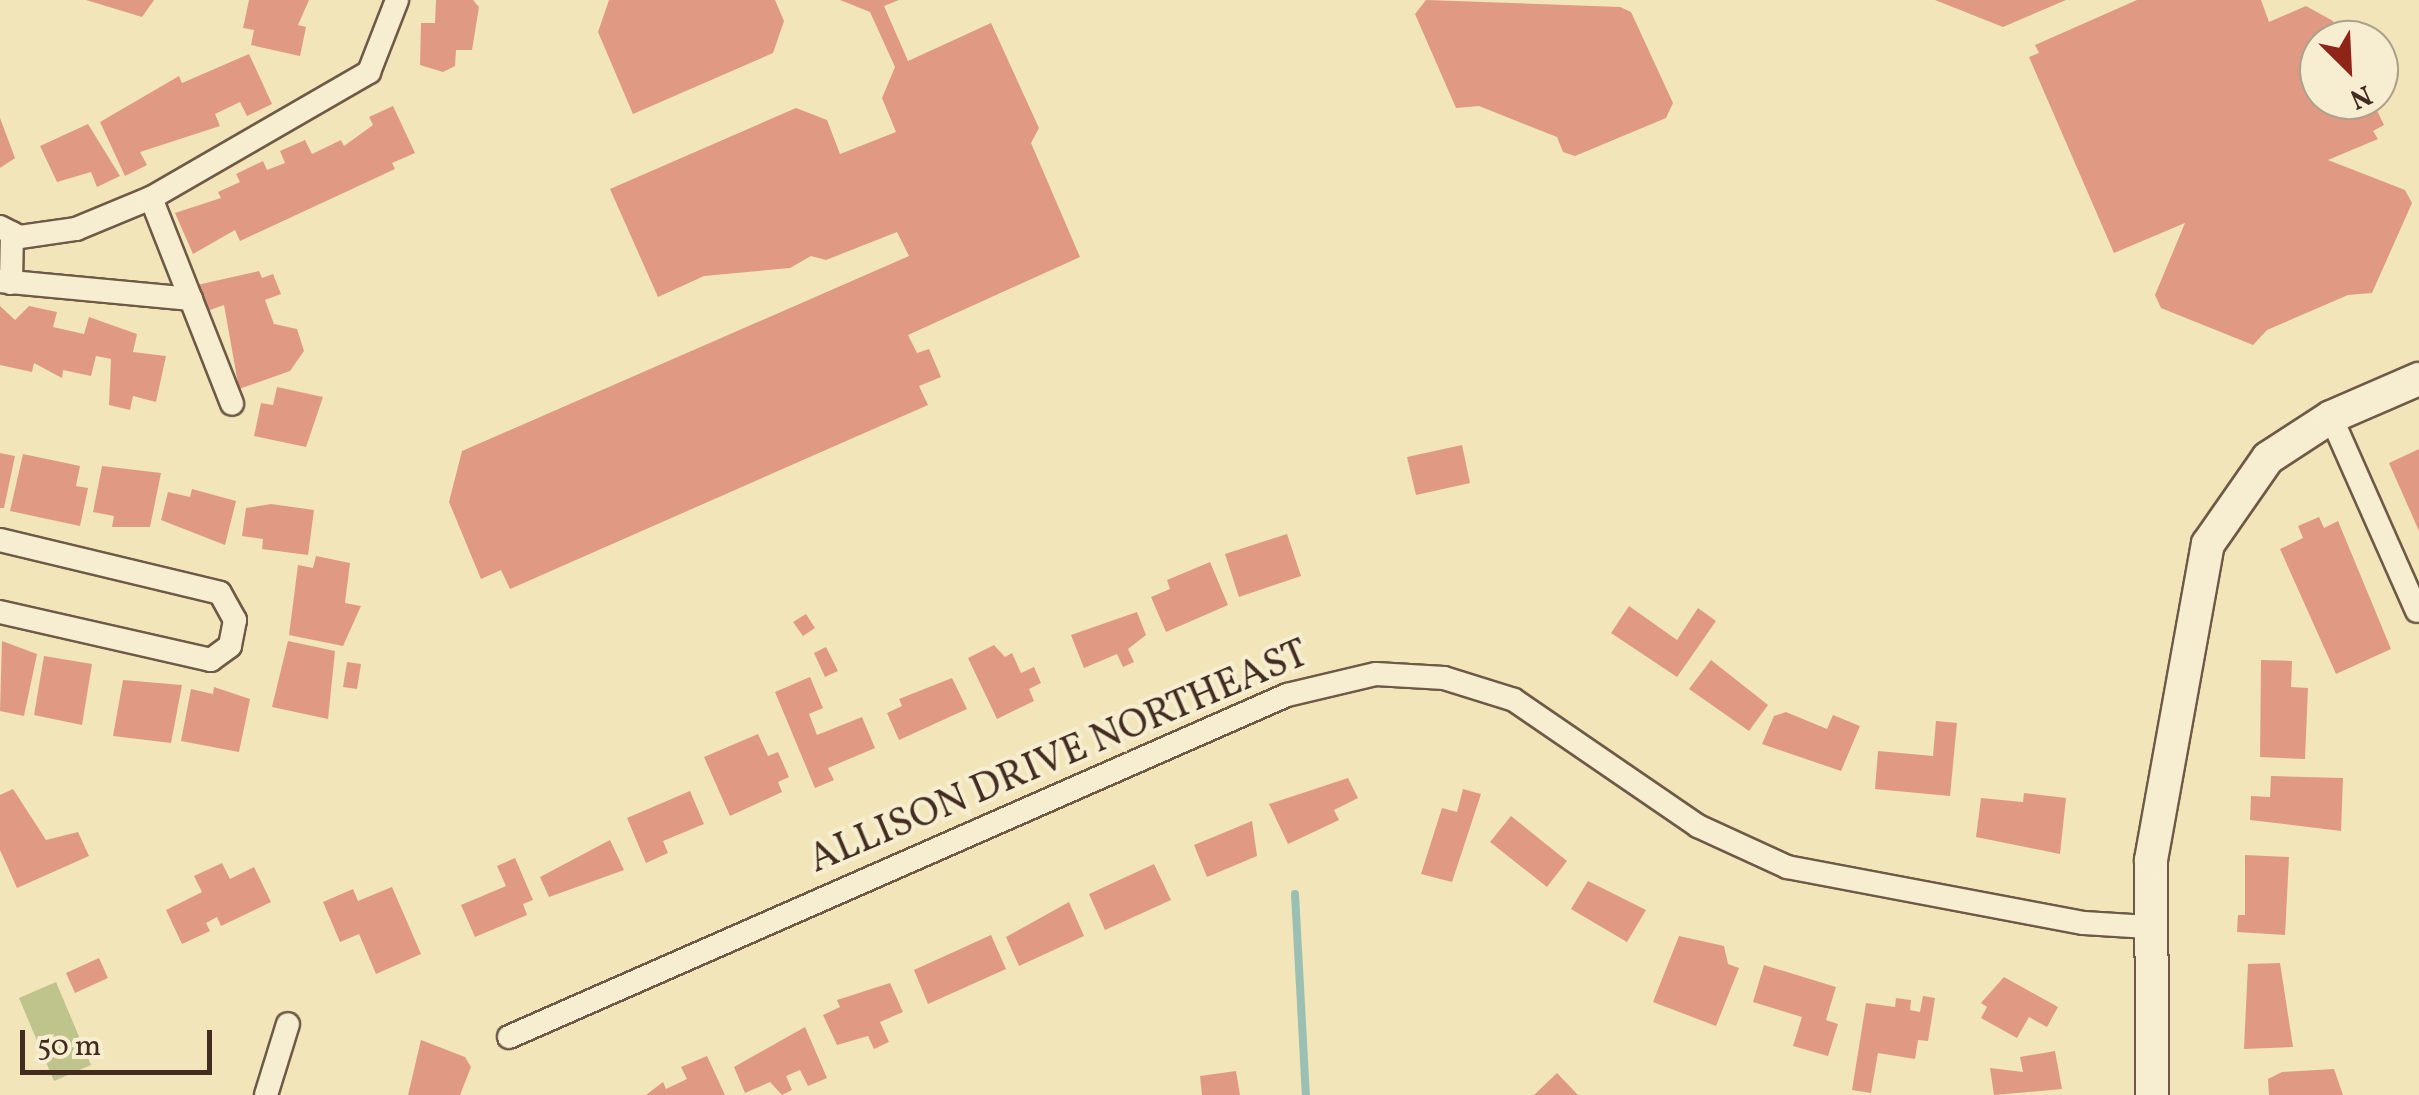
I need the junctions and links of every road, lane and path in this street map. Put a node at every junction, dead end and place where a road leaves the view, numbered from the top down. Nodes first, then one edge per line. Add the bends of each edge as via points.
1 (396, 0) edge
2 (150, 198) junction
3 (6, 230) edge
4 (6, 282) edge
5 (190, 299) junction
6 (2419, 378) edge
7 (232, 404) dead end
8 (2331, 417) junction
9 (0, 540) edge
10 (2417, 611) edge
11 (0, 612) edge
12 (2148, 927) junction
13 (288, 1024) dead end
14 (509, 1037) dead end
15 (266, 1095) edge
16 (2152, 1095) edge

1 - 2 street via 369,72
2 - 3 street via 76,228
2 - 5 street
3 - 4 street
4 - 5 street
5 - 7 street
6 - 8 street
8 - 10 street
8 - 12 street via 2268,458 2208,544 2158,798
9 - 11 street via 220,593 235,620 230,646 211,660
12 - 14 street, ALLISON DRIVE NORTHEAST via 2084,923 1787,867 1698,826 1514,700 1444,678 1376,674 1286,695
12 - 16 street
13 - 15 street

